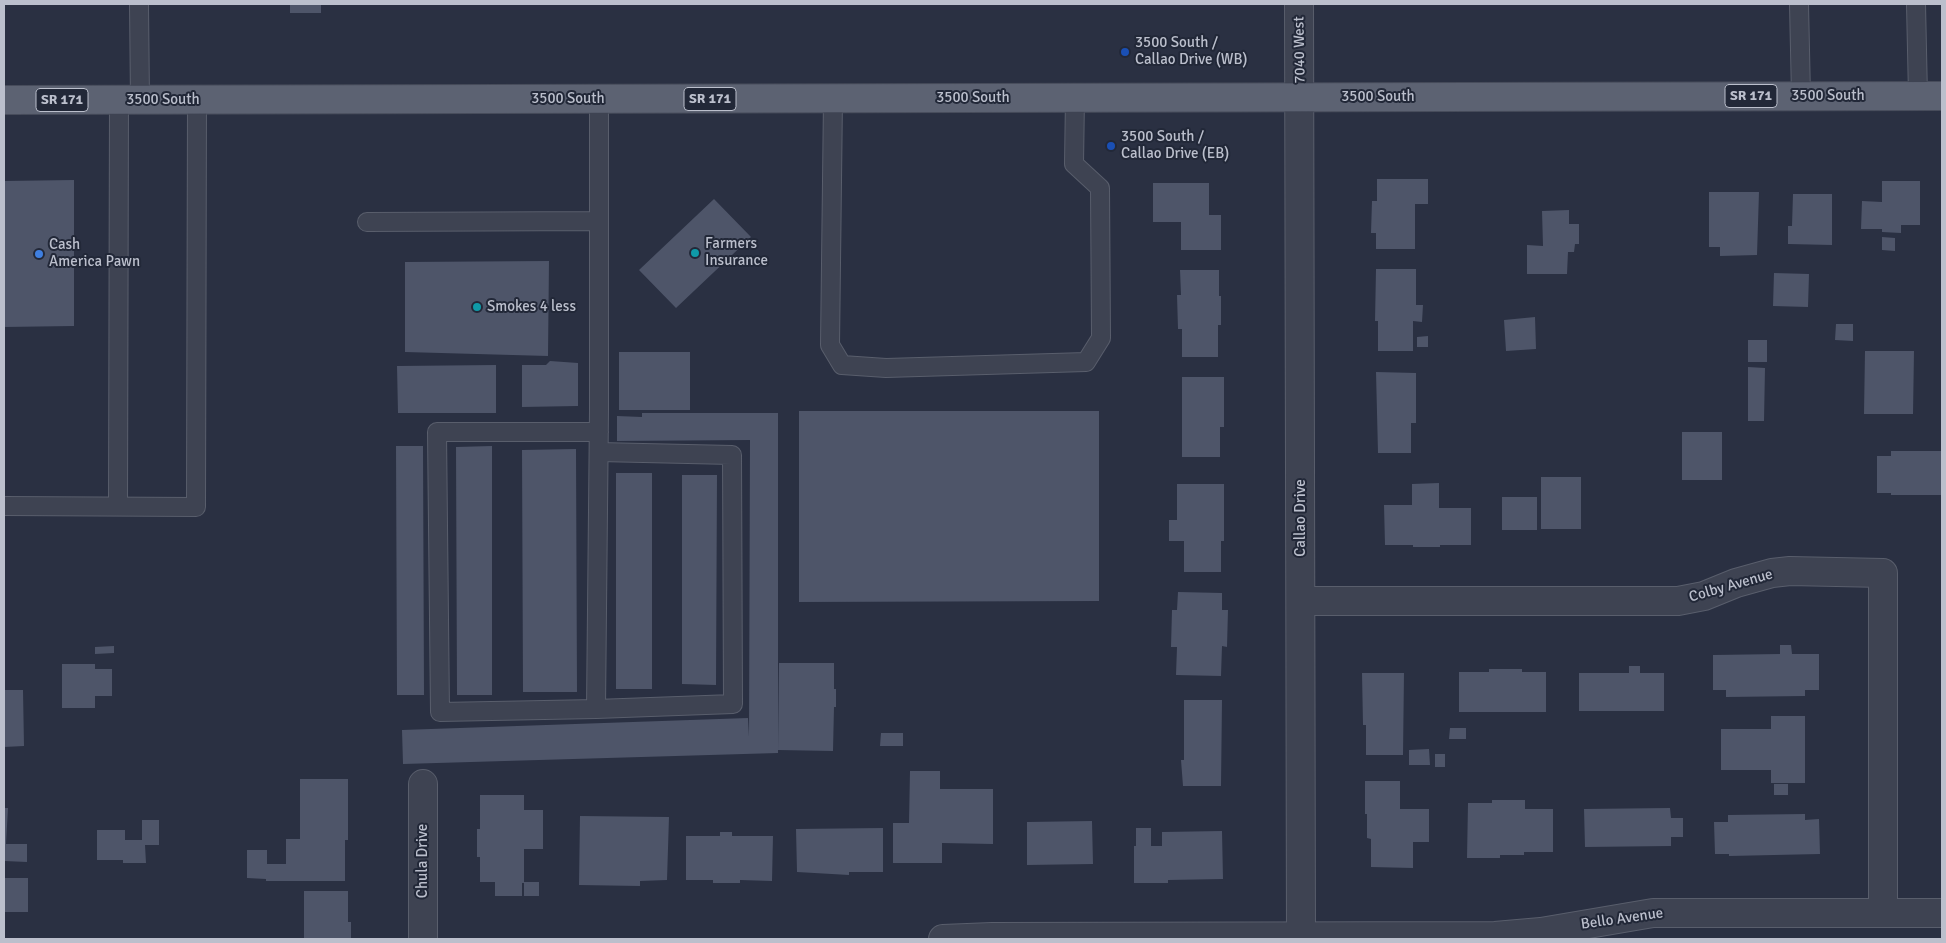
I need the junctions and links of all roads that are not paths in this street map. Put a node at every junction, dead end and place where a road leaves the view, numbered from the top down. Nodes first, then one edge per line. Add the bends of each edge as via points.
1 (139, 4) edge
2 (1300, 4) edge
3 (1799, 4) edge
4 (1916, 4) edge
5 (1800, 96) junction
6 (1930, 96) edge
7 (1300, 97) junction
8 (833, 98) junction
9 (1075, 98) junction
10 (599, 99) junction
11 (4, 100) edge
12 (130, 100) junction
13 (197, 100) junction
14 (599, 221) junction
15 (367, 222) dead end
16 (599, 432) junction
17 (599, 452) junction
18 (4, 506) edge
19 (118, 506) junction
20 (1301, 601) junction
21 (596, 709) junction
22 (423, 784) dead end
23 (1883, 913) junction
24 (1942, 913) edge
25 (1301, 938) edge
26 (423, 939) edge
27 (943, 939) edge

1 - 12 lane
2 - 7 street, 7040 West
3 - 5 lane
4 - 6 lane
5 - 6 main road, 3500 South / SR 171
5 - 7 main road, 3500 South / SR 171
7 - 9 main road, 3500 South / SR 171
7 - 20 street, Callao Drive
8 - 9 main road, 3500 South / SR 171
8 - 9 lane via 830,345 842,365 886,368 1086,362 1101,338 1100,188 1074,164
8 - 10 main road, 3500 South / SR 171
10 - 13 main road, 3500 South / SR 171
10 - 14 lane
11 - 12 main road, 3500 South / SR 171
12 - 13 main road, 3500 South / SR 171
12 - 19 lane
13 - 19 lane via 196,507
14 - 15 lane
14 - 16 lane
16 - 17 lane
16 - 21 lane via 437,432 440,712
17 - 21 lane
17 - 21 lane via 732,455 733,704
18 - 19 lane
20 - 23 street, Colby Avenue via 1678,601 1704,596 1772,573 1883,573
20 - 25 street, Callao Drive
22 - 26 street, Chula Drive
23 - 24 street, Bello Avenue
23 - 25 street, Bello Avenue via 1653,913 1519,935
25 - 27 street, Bello Avenue

